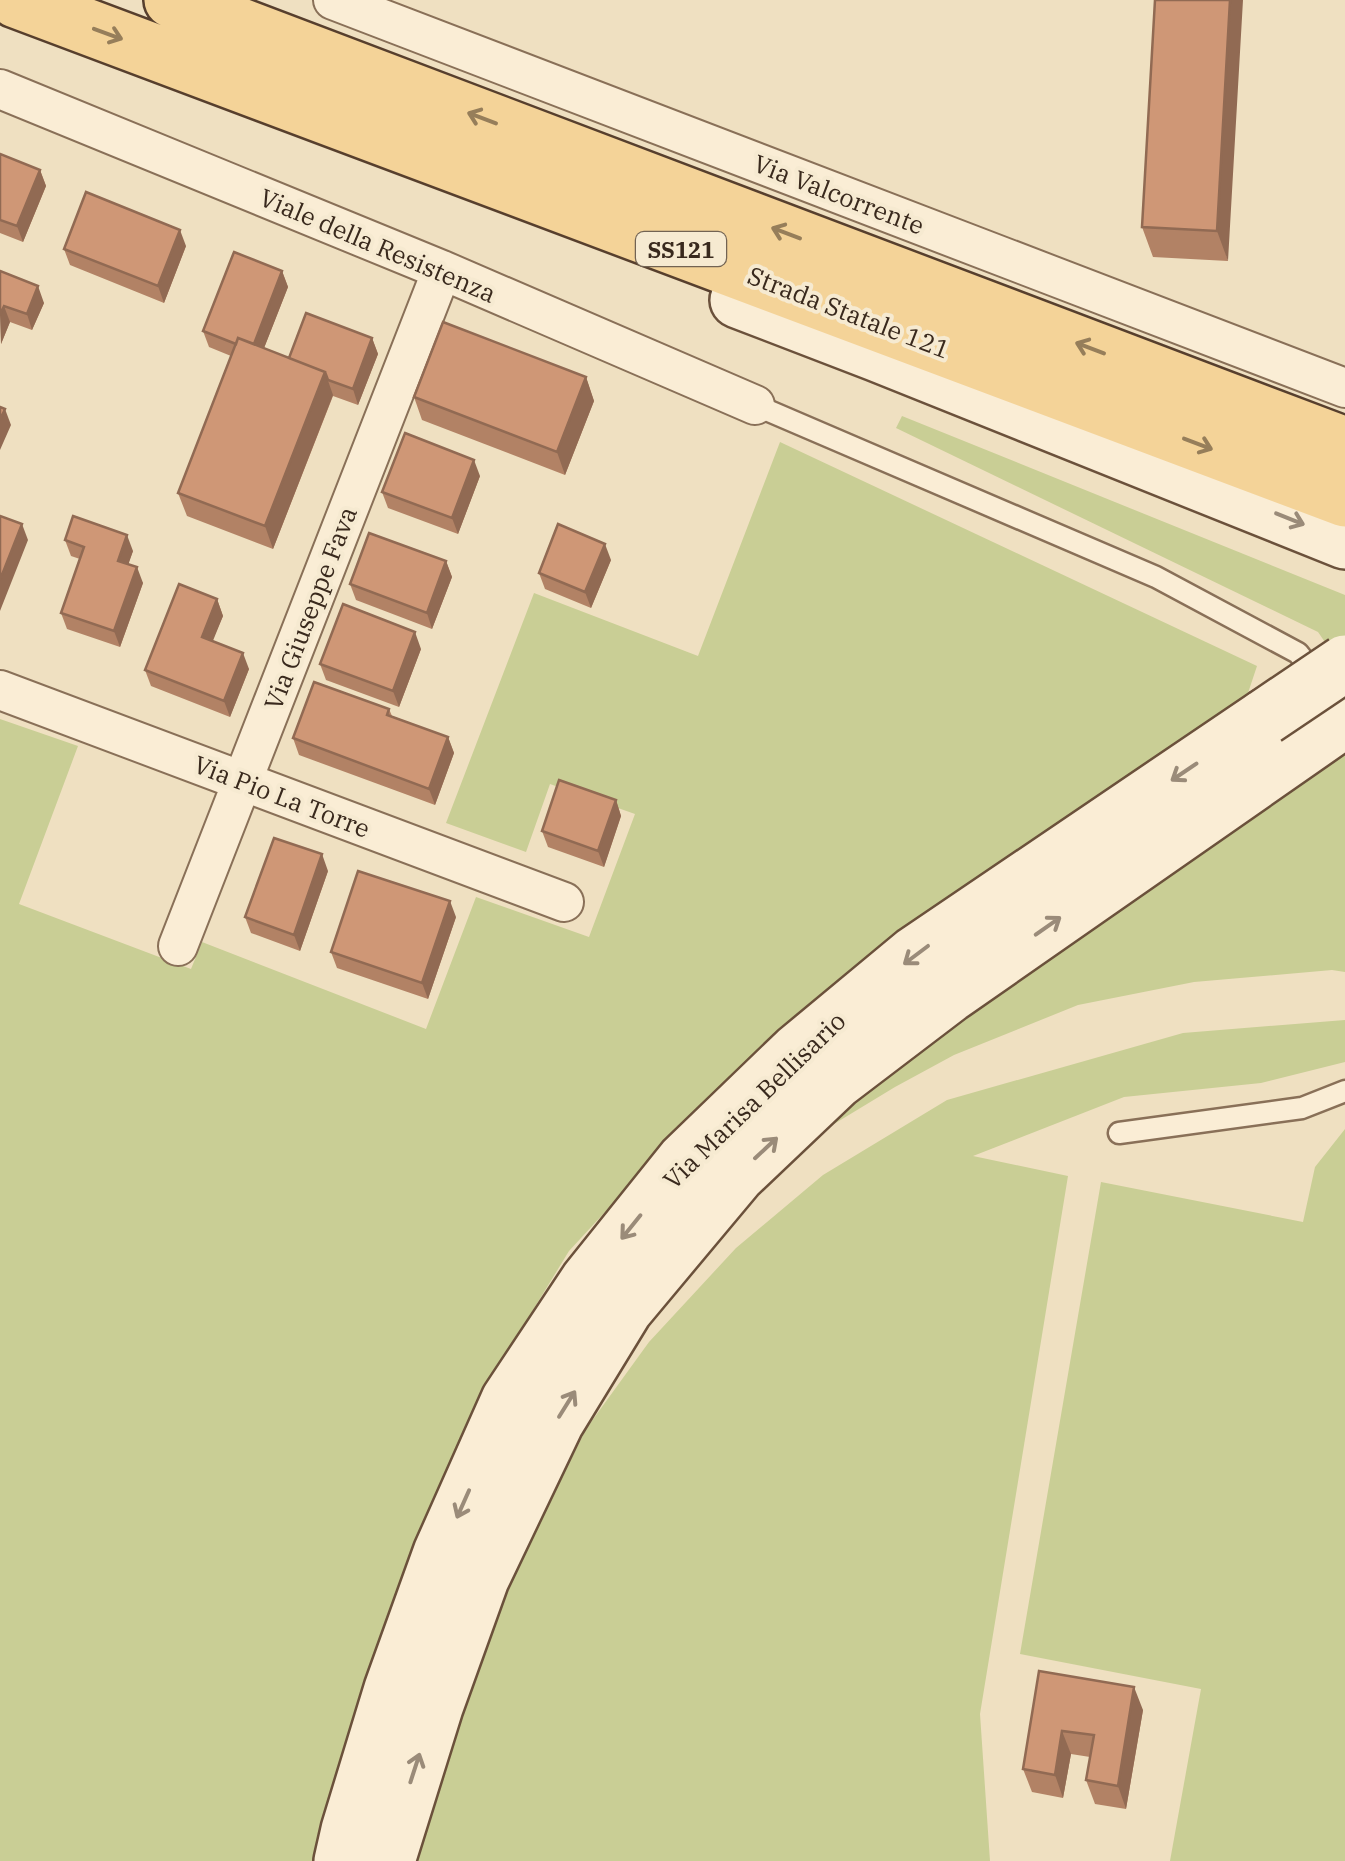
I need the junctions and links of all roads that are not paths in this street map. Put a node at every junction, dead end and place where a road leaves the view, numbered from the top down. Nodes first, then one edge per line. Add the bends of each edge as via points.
1 (16, 0) edge
2 (172, 0) edge
3 (334, 0) edge
4 (0, 90) edge
5 (460, 166) junction
6 (442, 270) junction
7 (1345, 388) edge
8 (755, 405) joint
9 (1345, 445) edge
10 (1345, 499) edge
11 (1345, 541) edge
12 (1345, 663) edge
13 (0, 690) edge
14 (1345, 716) edge
15 (1276, 738) junction
16 (243, 781) junction
17 (564, 902) dead end
18 (178, 946) dead end
19 (1345, 1091) edge
20 (1119, 1133) dead end
21 (342, 1861) edge
22 (387, 1861) edge

1 -> 5 main road, Strada Statale 121 / SS121
9 -> 2 main road, Strada Statale 121 / SS121
3 - 7 street, Via Valcorrente
4 - 6 street, Viale della Resistenza
5 -> 10 main road, Strada Statale 121 / SS121
5 -> 11 main road via 714,291
6 - 8 street, Viale della Resistenza
6 - 16 street, Via Giuseppe Fava
8 - 14 lane via 1156,578 1298,653
12 - 15 main road, bridge
13 - 16 street, Via Pio La Torre
14 - 15 main road
15 -> 21 main road, Via Marisa Bellisario via 915,954 797,1052 685,1160 588,1281 509,1400 392,1689
22 -> 15 main road, Via Marisa Bellisario via 481,1579 556,1422 625,1310 737,1175 836,1081
16 - 17 street, Via Pio La Torre
16 - 18 street, Via Giuseppe Fava
19 - 20 lane via 1302,1108

